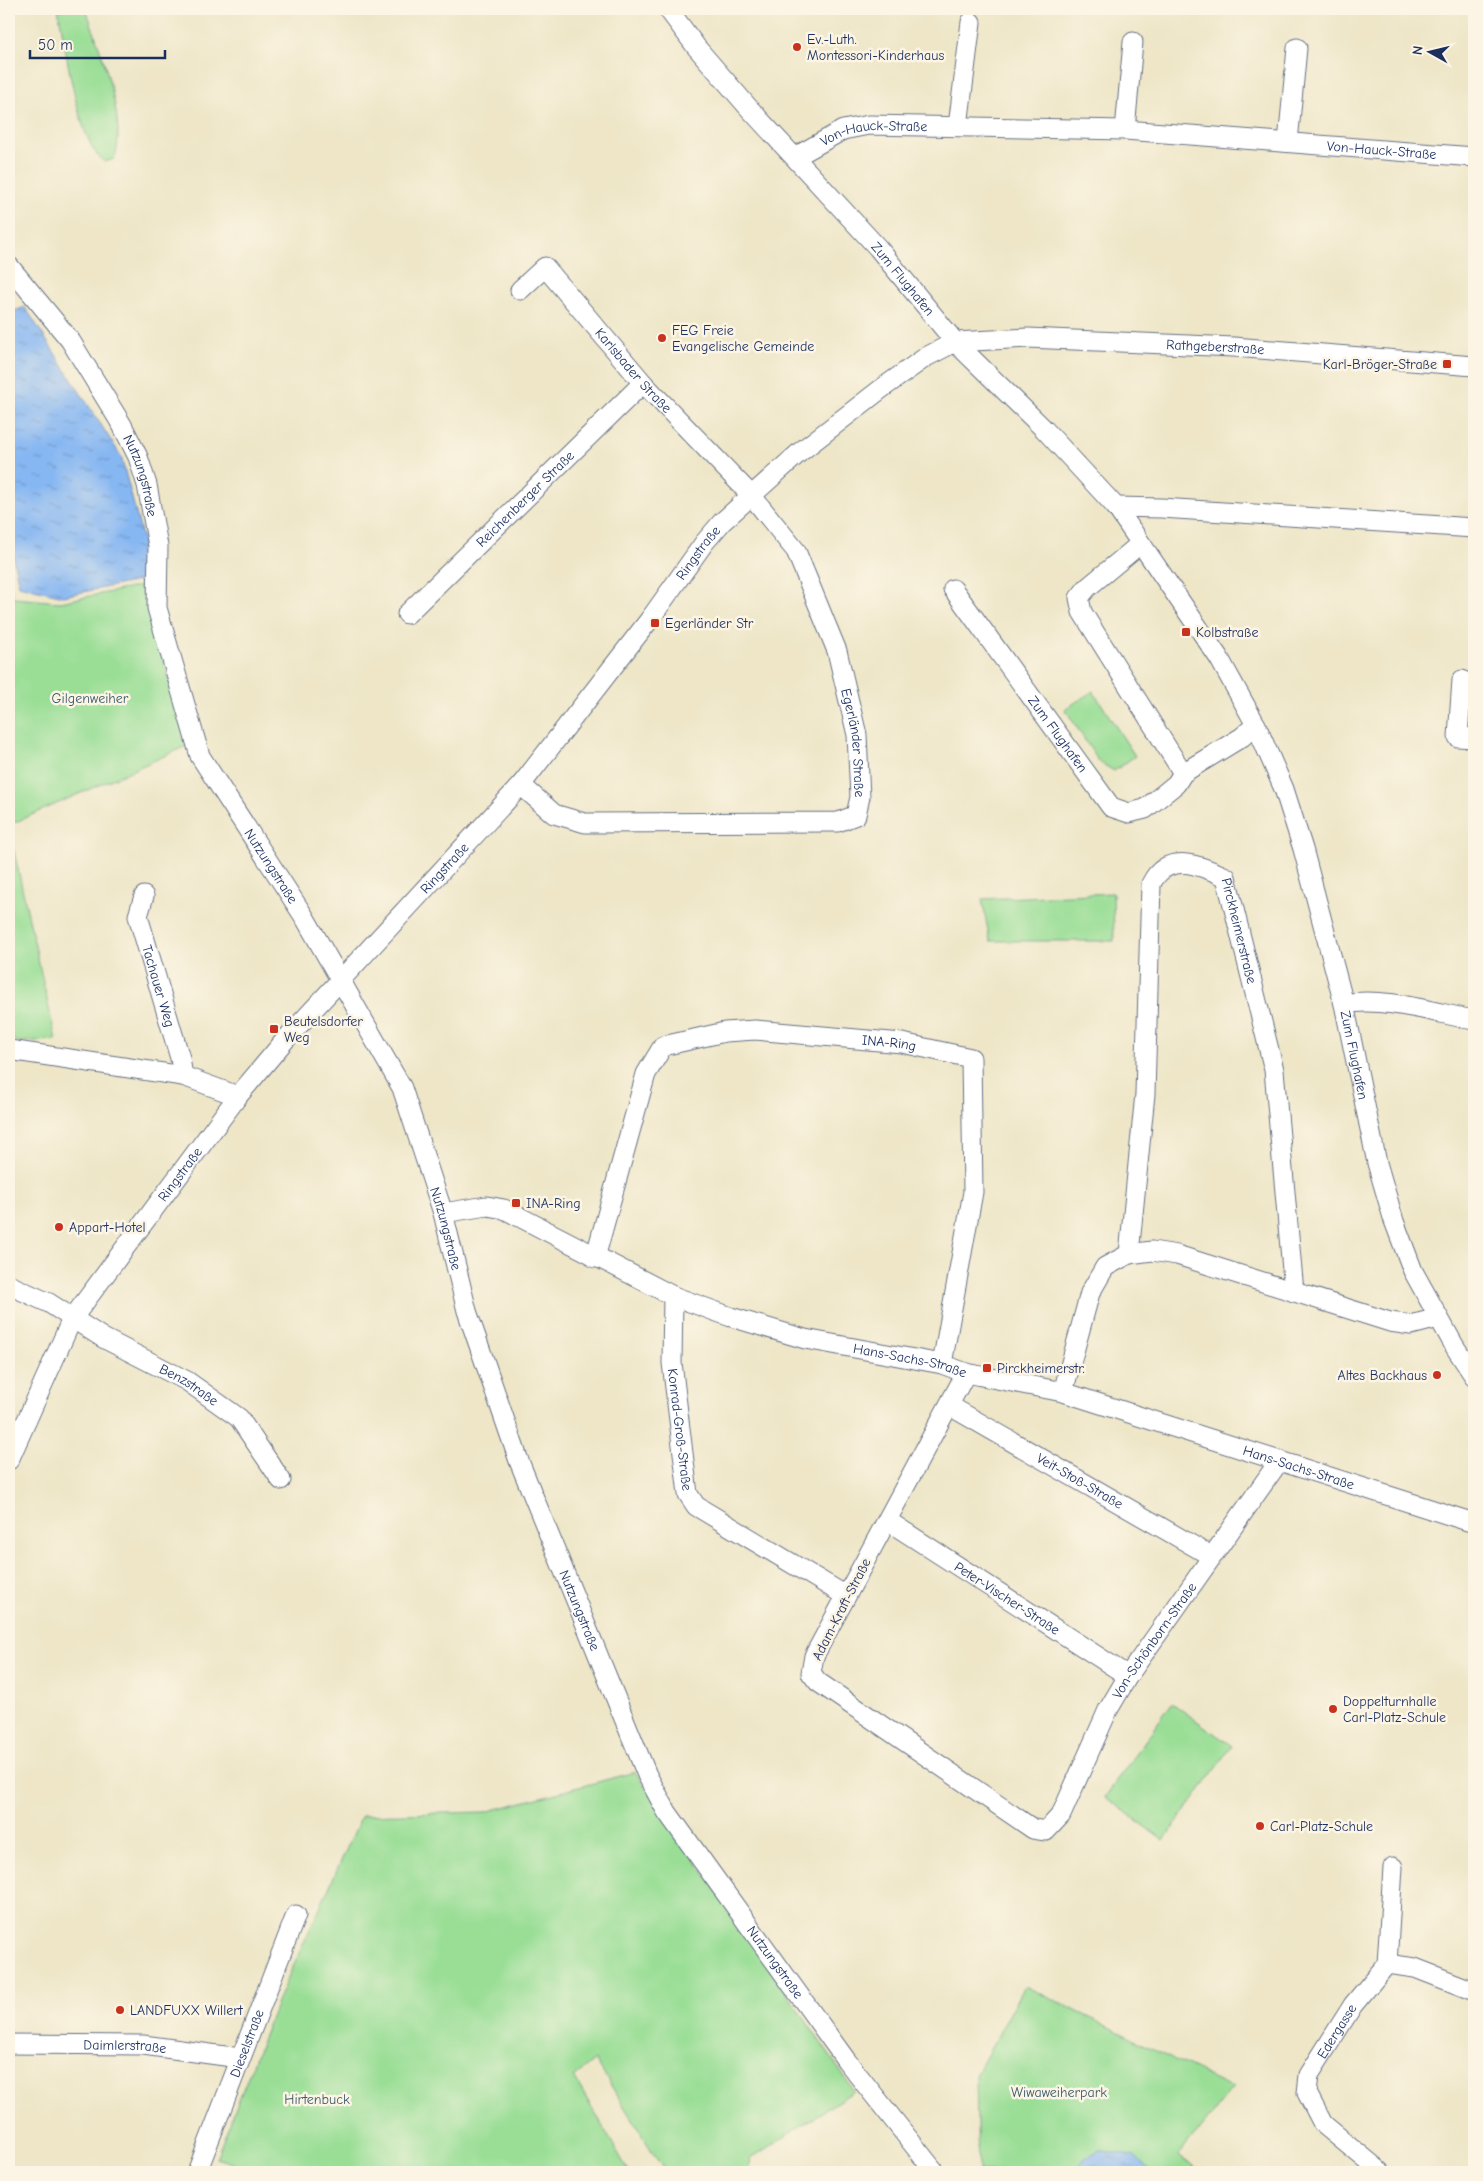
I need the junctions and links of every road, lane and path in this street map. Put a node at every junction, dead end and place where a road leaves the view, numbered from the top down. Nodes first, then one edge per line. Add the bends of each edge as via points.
1 (668, 9) edge
2 (971, 22) dead end
3 (1133, 42) dead end
4 (1297, 48) dead end
5 (958, 126) junction
6 (1125, 130) junction
7 (1288, 142) junction
8 (795, 157) junction
9 (1474, 157) edge
10 (9, 266) edge
11 (520, 290) dead end
12 (955, 342) junction
13 (1474, 366) edge
14 (643, 383) junction
15 (751, 495) junction
16 (1116, 507) junction
17 (1474, 528) edge
18 (1134, 550) junction
19 (953, 589) dead end
20 (407, 614) dead end
21 (1462, 680) dead end
22 (1256, 725) junction
23 (1474, 738) edge
24 (1183, 773) junction
25 (521, 785) junction
26 (144, 896) dead end
27 (341, 981) junction
28 (1344, 1004) junction
29 (1474, 1020) edge
30 (9, 1050) edge
31 (183, 1076) junction
32 (238, 1096) junction
33 (443, 1213) junction
34 (1129, 1254) junction
35 (595, 1258) junction
36 (9, 1285) edge
37 (1294, 1292) junction
38 (673, 1296) junction
39 (1438, 1318) junction
40 (72, 1320) junction
41 (942, 1364) junction
42 (966, 1373) junction
43 (1474, 1376) edge
44 (1063, 1392) junction
45 (950, 1406) junction
46 (9, 1460) edge
47 (1280, 1460) junction
48 (280, 1480) dead end
49 (888, 1521) junction
50 (1474, 1523) edge
51 (1211, 1556) junction
52 (846, 1596) junction
53 (1128, 1676) junction
54 (1046, 1831) joint
55 (1393, 1867) dead end
56 (296, 1915) dead end
57 (1387, 1964) junction
58 (1474, 1991) edge
59 (9, 2044) edge
60 (240, 2058) junction
61 (197, 2172) edge
62 (935, 2172) edge
63 (1381, 2172) edge

1 - 8 street, Zum Flughafen via 697,48
2 - 5 street
3 - 6 street
4 - 7 street
5 - 6 street, Von-Hauck-Straße
5 - 8 street, Von-Hauck-Straße via 855,127 843,130
6 - 7 street, Von-Hauck-Straße
7 - 9 street, Von-Hauck-Straße
8 - 12 street, Zum Flughafen via 878,248
10 - 27 street, Nutzungstraße via 70,340 138,457 147,484 158,546 157,608 200,756 305,918
11 - 14 street, Karlsbader Straße via 545,267
12 - 13 street, Rathgeberstraße via 1072,339 1234,347
12 - 15 street, Ringstraße via 926,357 881,389
12 - 16 street, Zum Flughafen via 1003,387
14 - 15 street, Karlsbader Straße
14 - 20 street, Reichenberger Straße
15 - 25 street, Ringstraße via 704,543 650,619
15 - 25 street, Egerländer Straße via 796,551 837,651 856,735 860,797 856,814 838,822 585,823 554,814
16 - 17 street
16 - 18 street, Zum Flughafen
18 - 22 street, Zum Flughafen via 1219,658
18 - 24 street via 1087,588 1079,598 1082,612
19 - 24 street, Zum Flughafen via 1111,807 1129,813 1145,809 1176,784
21 - 23 street via 1458,736
22 - 24 street, Zum Flughafen
22 - 28 street, Zum Flughafen via 1287,797 1313,881
25 - 27 street, Ringstraße
26 - 31 street, Tachauer Weg via 138,916
27 - 32 street, Ringstraße
27 - 33 street, Nutzungstraße via 402,1088
28 - 29 street via 1360,1001 1385,1003
28 - 39 street, Zum Flughafen via 1380,1172 1394,1221 1413,1271
30 - 31 street
31 - 32 street
32 - 40 street, Ringstraße
33 - 35 street, Hans-Sachs-Straße via 487,1206 504,1209
33 - 62 street, Nutzungstraße via 467,1311 519,1461 647,1775 667,1812 818,2022
34 - 37 street via 1152,1251 1177,1255
34 - 37 street, Pirckheimerstraße via 1145,1094 1151,884 1156,873 1167,867 1190,863 1226,877 1274,1070
34 - 44 street via 1106,1267 1090,1294
35 - 38 street, Hans-Sachs-Straße
35 - 41 street, INA-Ring via 646,1074 662,1046 725,1032 755,1030 902,1043 971,1058 973,1192
36 - 40 street, Benzstraße via 49,1303
37 - 39 street via 1390,1322 1410,1325
38 - 41 street, Hans-Sachs-Straße via 805,1339
38 - 52 street, Konrad-Groß-Straße via 672,1363 688,1494 696,1506
39 - 43 street, Zum Flughafen
40 - 46 street, Ringstraße
40 - 48 street, Benzstraße via 187,1381 239,1418
41 - 42 street, Hans-Sachs-Straße
42 - 44 street, Hans-Sachs-Straße
42 - 45 street, Adam-Kraft-Straße
44 - 47 street, Hans-Sachs-Straße
45 - 49 street, Adam-Kraft-Straße
45 - 51 street, Veit-Stoß-Straße
47 - 50 street, Hans-Sachs-Straße
47 - 51 street, Von-Schönborn-Straße
49 - 52 street, Adam-Kraft-Straße
49 - 53 street, Peter-Vischer-Straße
51 - 53 street, Von-Schönborn-Straße
52 - 54 street, Adam-Kraft-Straße via 814,1656 811,1673 818,1682 1033,1829
53 - 54 street, Von-Schönborn-Straße via 1108,1710 1061,1815
55 - 57 street
56 - 60 street, Dieselstraße
57 - 58 street via 1415,1968
57 - 63 street, Edergasse via 1353,2005 1314,2067 1307,2093 1322,2124
59 - 60 street, Daimlerstraße via 143,2045
60 - 61 street, Dieselstraße

